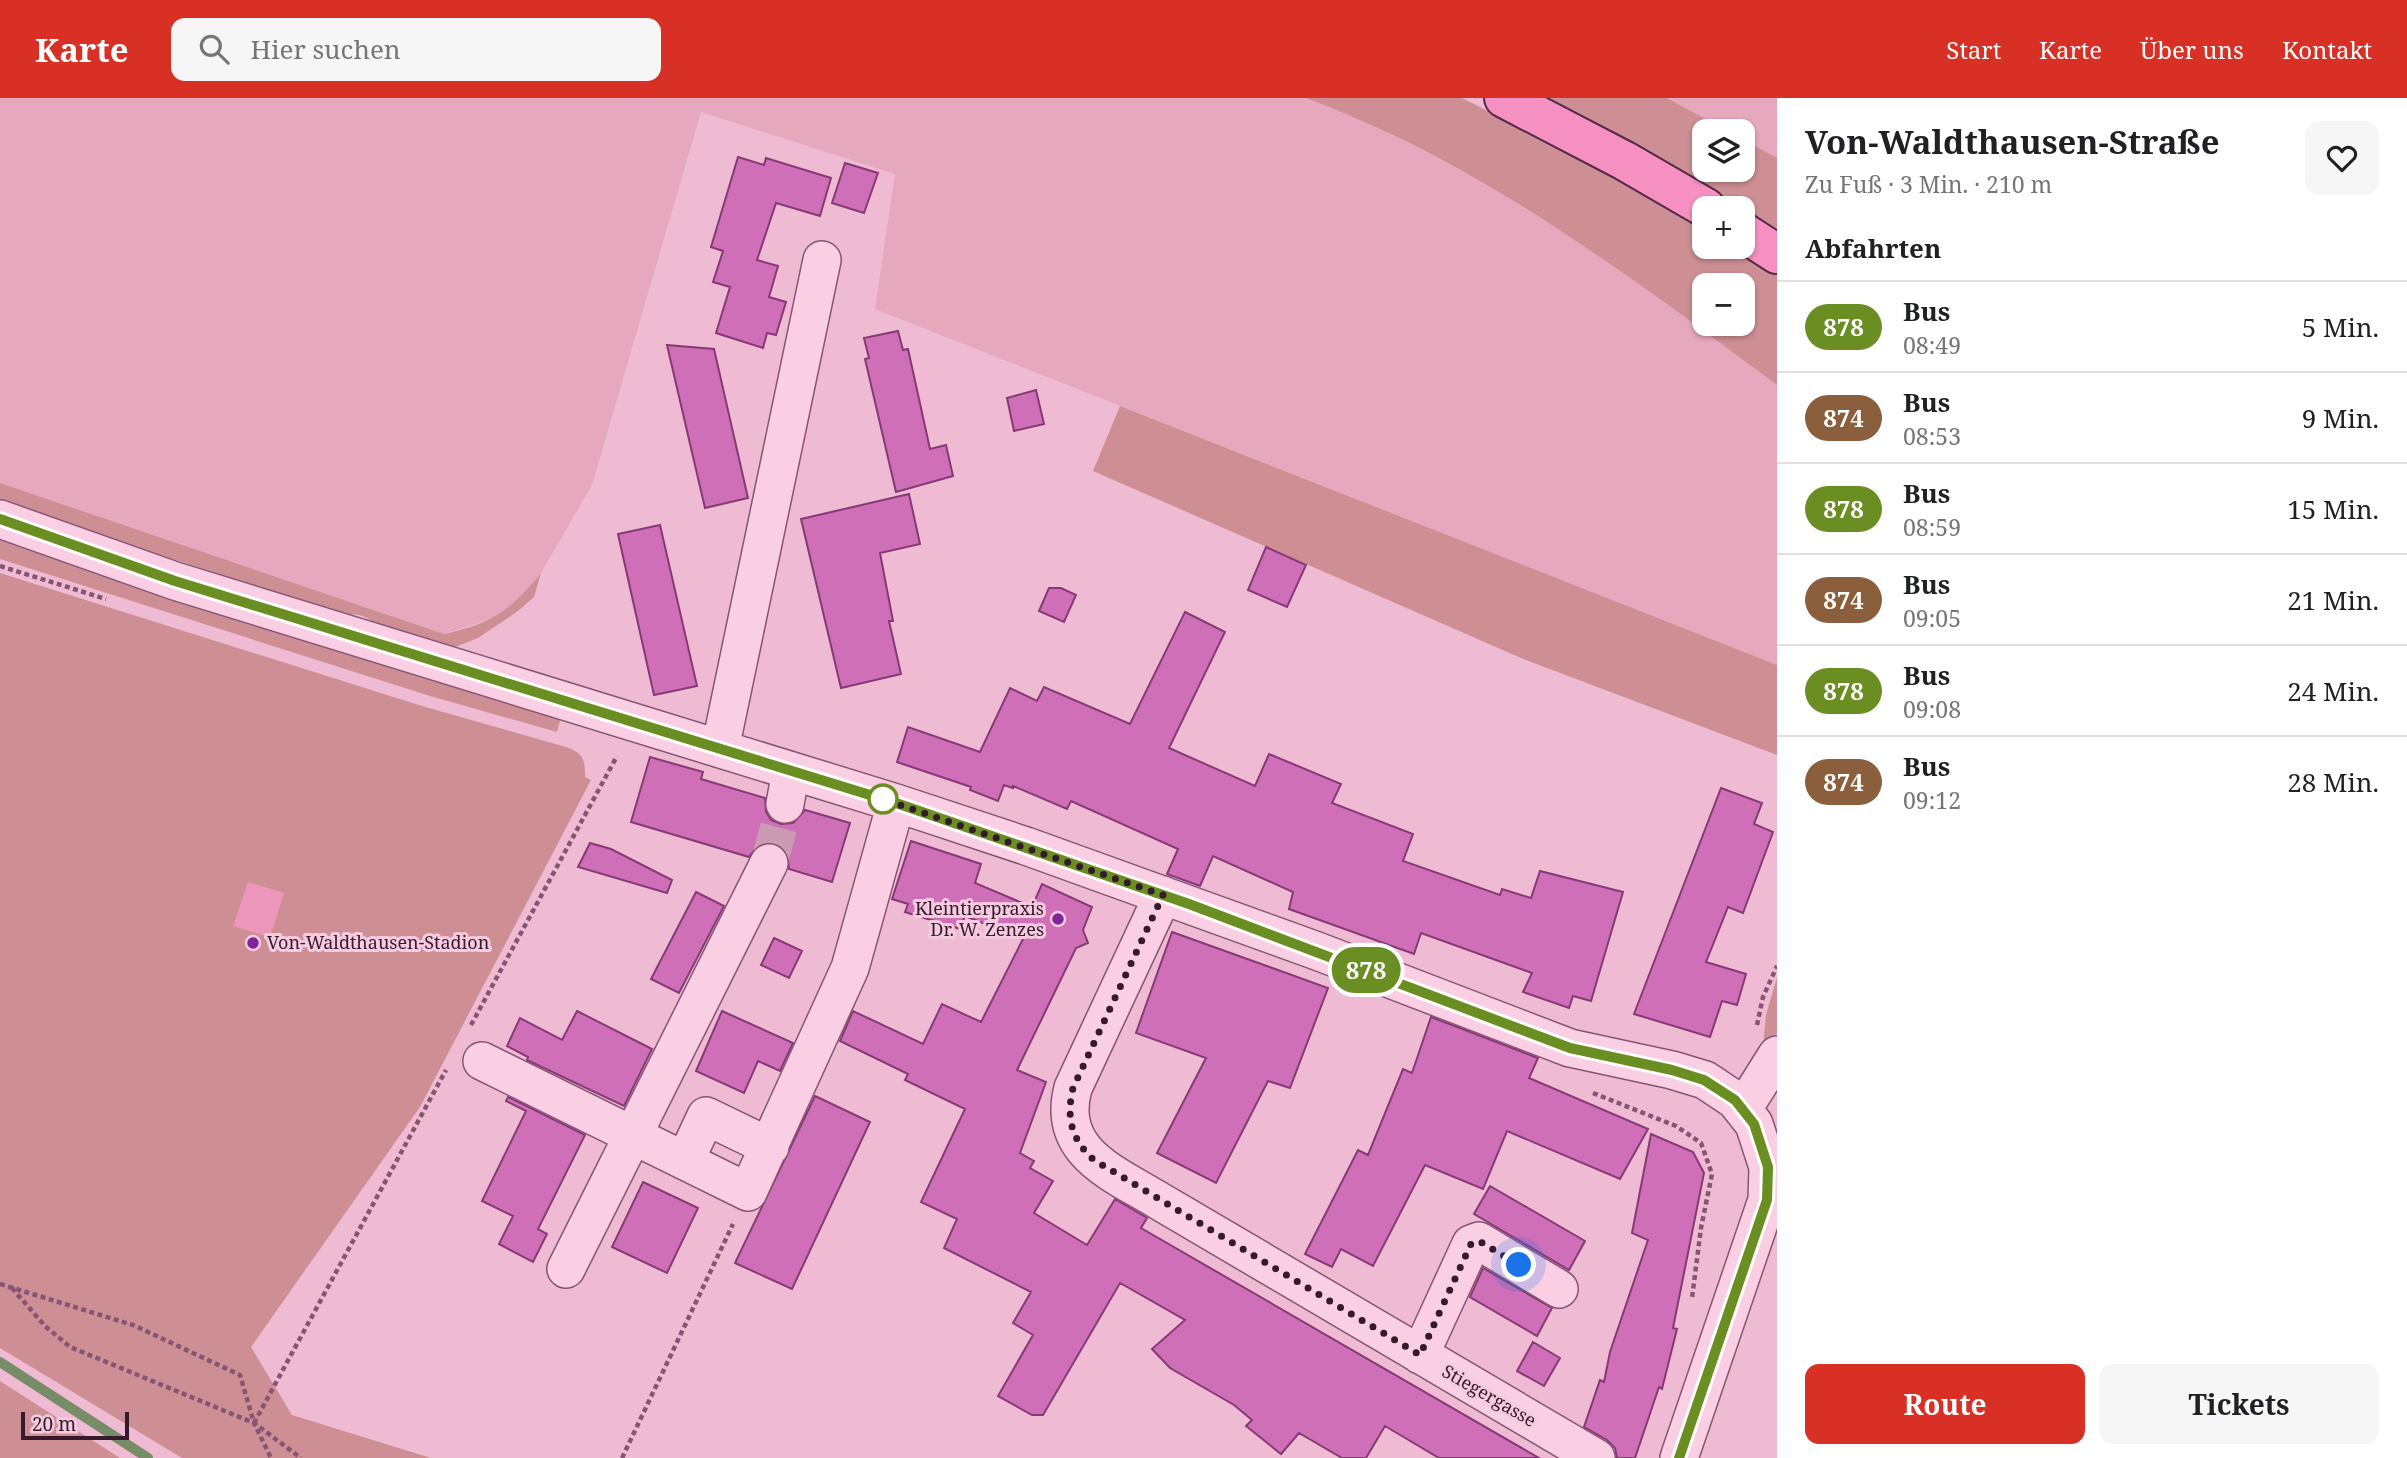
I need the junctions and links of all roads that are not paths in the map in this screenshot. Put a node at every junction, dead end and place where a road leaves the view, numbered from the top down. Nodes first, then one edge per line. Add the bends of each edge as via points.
1 (1504, 98) edge
2 (1692, 200) edge
3 (1755, 240) edge
4 (1777, 254) edge
5 (822, 260) dead end
6 (0, 519) edge
7 (720, 749) junction
8 (896, 803) junction
9 (769, 863) tunnel mouth
10 (1163, 895) junction
11 (466, 1053) road end
12 (1777, 1055) edge
13 (1777, 1096) edge
14 (1743, 1109) junction
15 (631, 1136) junction
16 (770, 1147) junction
17 (685, 1161) junction
18 (566, 1269) dead end
19 (1559, 1289) dead end
20 (1420, 1355) junction
21 (1596, 1458) edge
22 (1679, 1458) edge

1 - 2 main road
3 - 4 main road
5 - 7 street
6 - 7 street via 175,581
7 - 8 street via 788,788
8 - 10 street
8 - 16 street via 850,968
9 - 15 street
10 - 14 street via 1570,1048 1691,1075 1716,1086
10 - 20 street, Stiegergasse via 1073,1088 1069,1120 1073,1135 1109,1170
11 - 15 street
12 - 14 street
13 - 14 street
14 - 22 street via 1763,1145 1767,1200
15 - 17 street
15 - 18 street
16 - 17 street via 748,1192
16 - 17 street via 706,1116
19 - 20 street via 1479,1241 1471,1244
20 - 21 street, Stiegergasse

